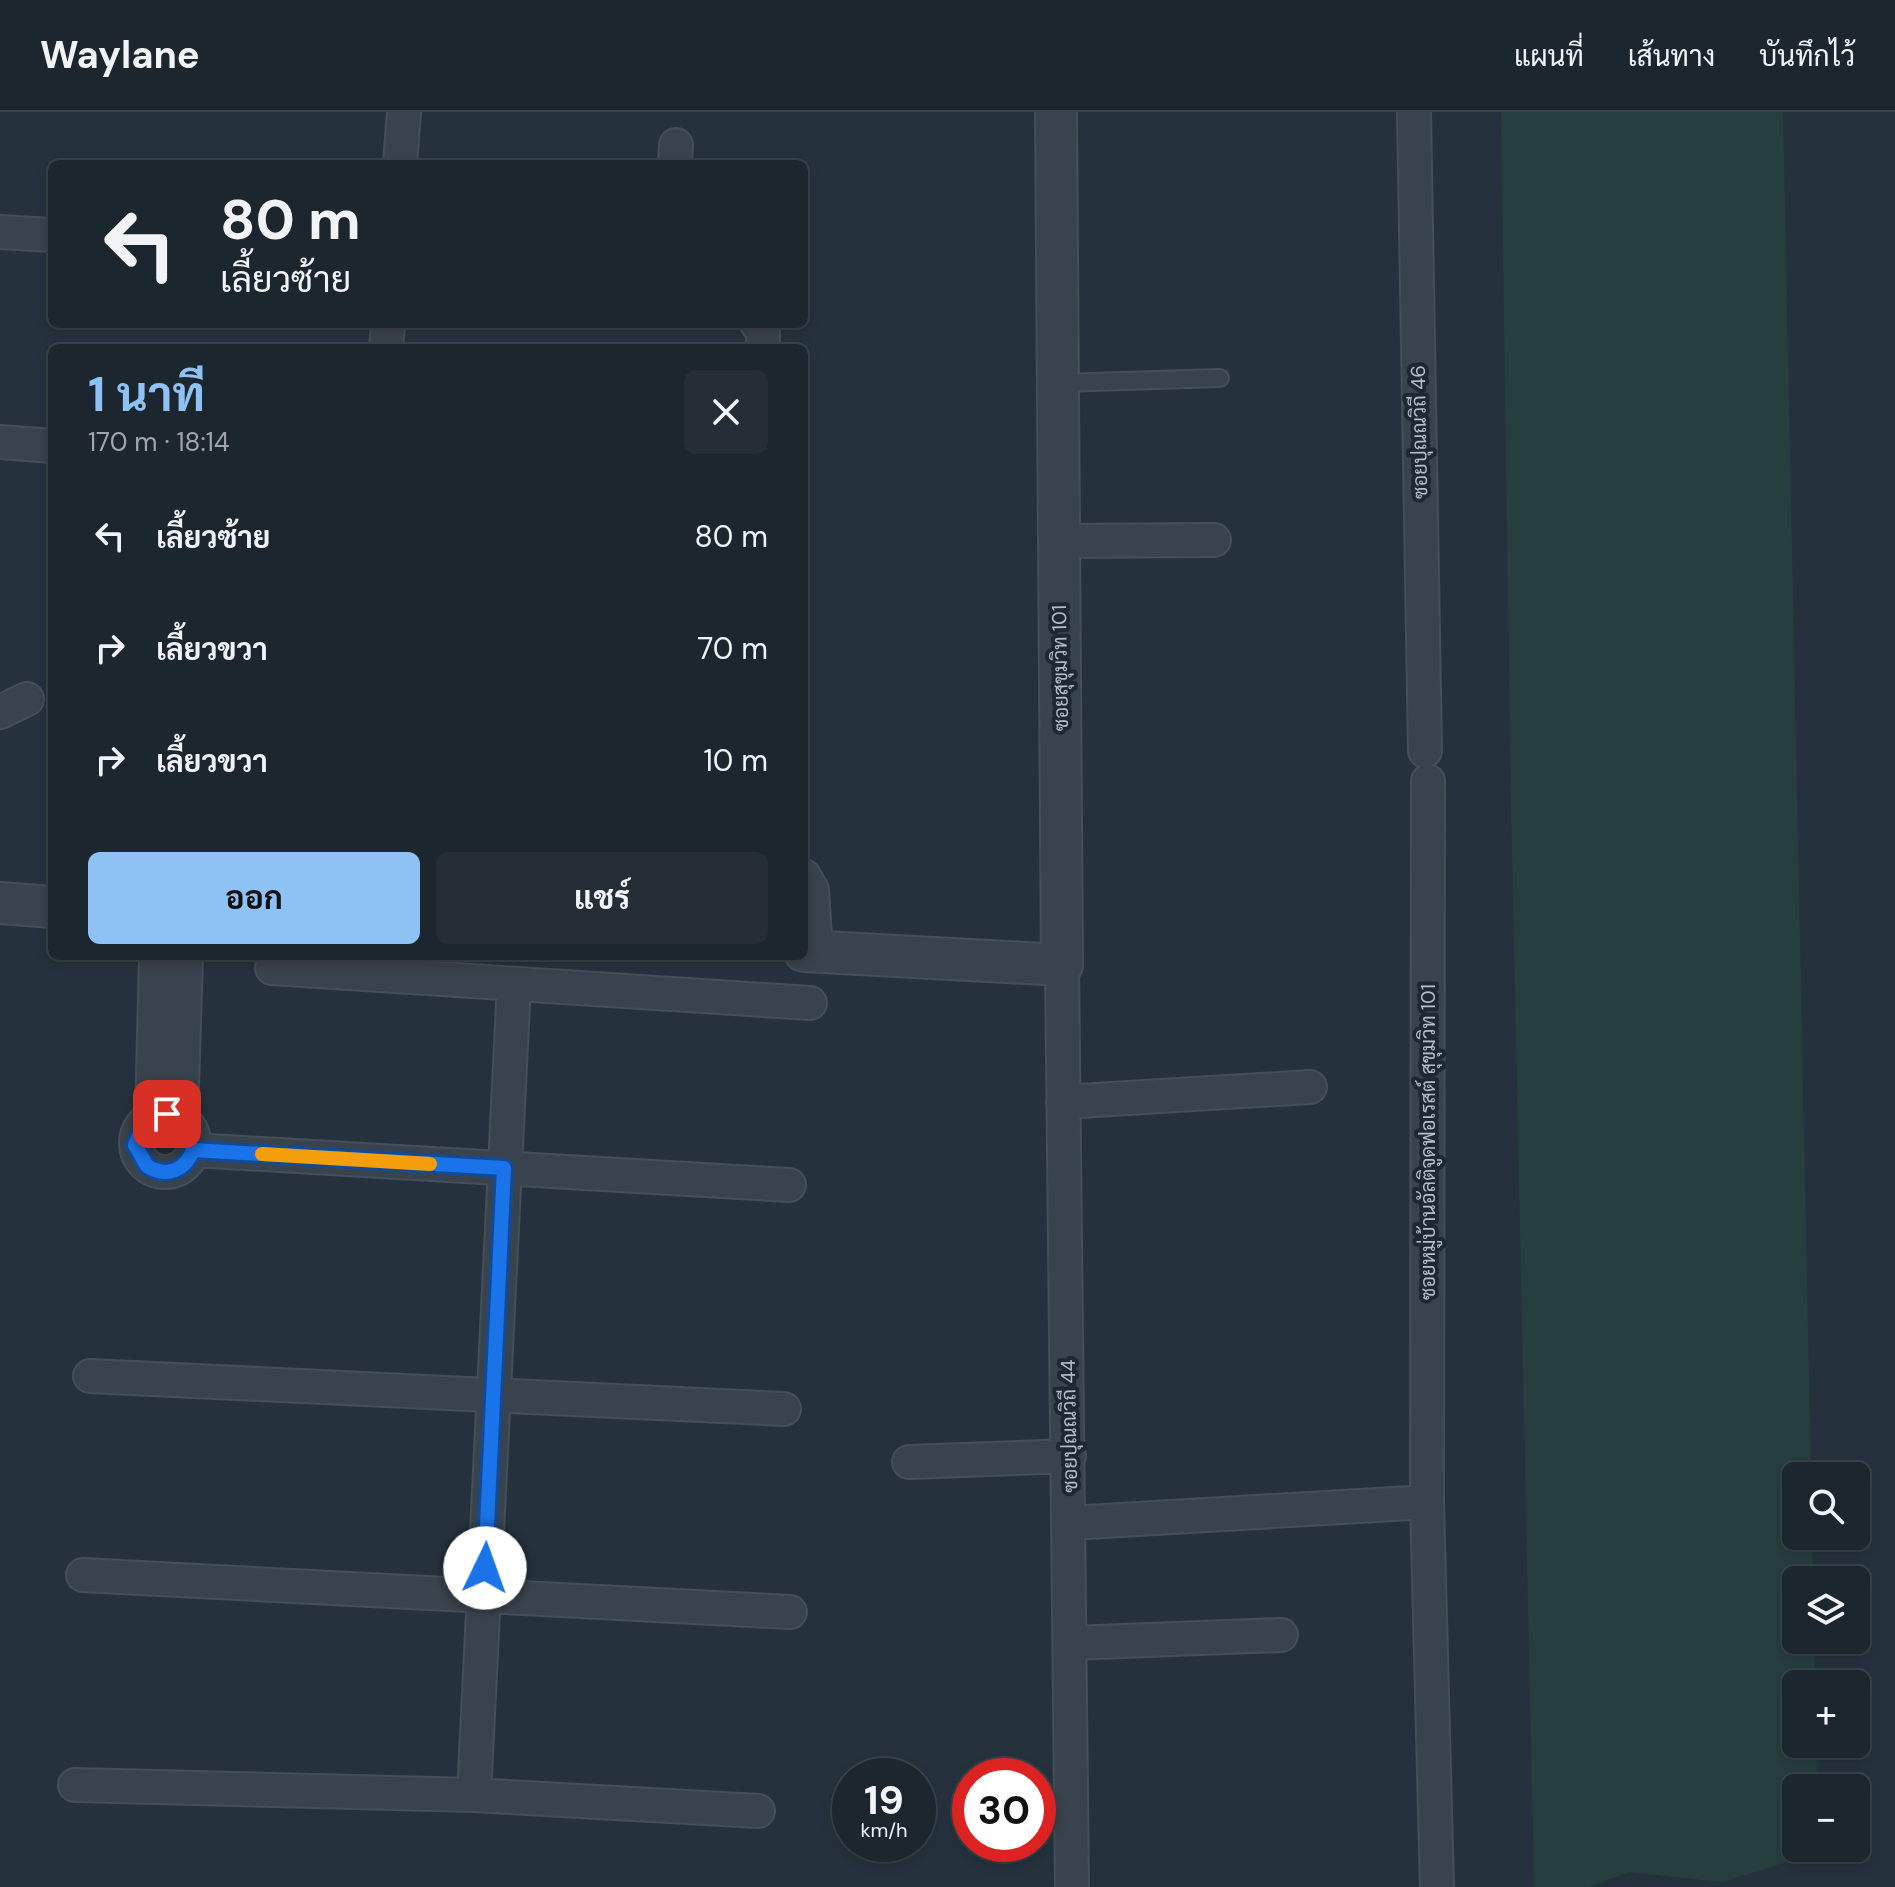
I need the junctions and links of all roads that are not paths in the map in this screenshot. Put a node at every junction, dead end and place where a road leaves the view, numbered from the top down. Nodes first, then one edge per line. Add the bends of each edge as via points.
1 (404, 112) edge
2 (1056, 112) edge
3 (1414, 112) edge
4 (400, 160) edge
5 (0, 232) edge
6 (48, 235) edge
7 (1220, 378) dead end
8 (1057, 383) junction
9 (0, 442) edge
10 (48, 446) edge
11 (1214, 540) dead end
12 (1059, 541) junction
13 (1426, 766) joint
14 (808, 883) edge
15 (0, 903) edge
16 (48, 907) edge
17 (810, 951) edge
18 (157, 960) edge
19 (185, 960) edge
20 (1062, 965) junction
21 (272, 968) dead end
22 (514, 984) junction
23 (810, 1003) dead end
24 (169, 1044) junction
25 (1310, 1087) dead end
26 (1063, 1102) junction
27 (167, 1118) junction
28 (193, 1150) junction
29 (504, 1168) junction
30 (789, 1185) dead end
31 (90, 1376) dead end
32 (493, 1396) junction
33 (784, 1409) dead end
34 (1069, 1456) junction
35 (909, 1462) dead end
36 (1427, 1502) junction
37 (1070, 1523) junction
38 (83, 1575) dead end
39 (484, 1596) junction
40 (790, 1612) dead end
41 (1281, 1635) dead end
42 (1071, 1643) junction
43 (75, 1785) dead end
44 (474, 1795) junction
45 (758, 1811) dead end
46 (1072, 1887) edge
47 (1437, 1887) edge

1 - 4 street
2 - 8 street, ซอยสุขุมวิท 101
3 - 13 street, ซอยปุณณวิถี 46
5 - 6 street
7 - 8 lane
8 - 12 street, ซอยสุขุมวิท 101
9 - 10 street
11 - 12 street
12 - 20 street, ซอยสุขุมวิท 101
13 - 36 street, ซอยหมู่บ้านอัลติจูดฟอเรสต์ สุขุมวิท 101
14 - 17 street
15 - 16 street
17 - 20 street
18 - 24 street
19 - 24 street
20 - 26 street, ซอยปุณณวิถี 44
21 - 22 street
22 - 23 street
22 - 29 street
24 - 27 street
25 - 26 street
26 - 34 street, ซอยปุณณวิถี 44
27 - 28 street via 192,1133
27 - 28 street via 140,1129 135,1145 147,1166 171,1172 186,1164
28 - 29 street
29 - 30 street
29 - 32 street
31 - 32 street
32 - 33 street
32 - 39 street
34 - 35 street
34 - 37 street, ซอยปุณณวิถี 44
36 - 37 street
36 - 47 street, ซอยหมู่บ้านอัลติจูดฟอเรสต์ สุขุมวิท 101
37 - 42 street, ซอยปุณณวิถี 44
38 - 39 street
39 - 40 street
39 - 44 street
41 - 42 street
42 - 46 street, ซอยปุณณวิถี 44
43 - 44 street
44 - 45 street

